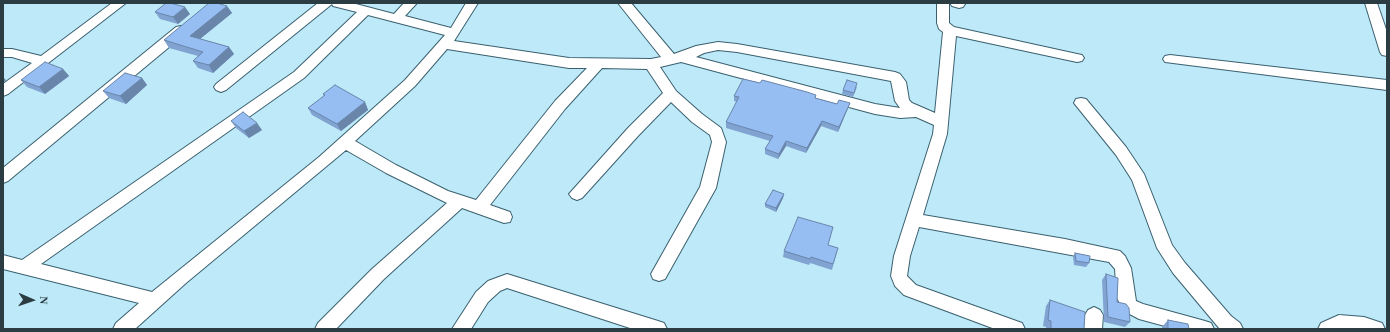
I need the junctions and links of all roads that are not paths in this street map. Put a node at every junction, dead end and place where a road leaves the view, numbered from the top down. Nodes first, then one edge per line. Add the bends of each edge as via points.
1 (98, 3) edge
2 (326, 3) edge
3 (337, 3) edge
4 (410, 3) edge
5 (472, 3) edge
6 (624, 3) edge
7 (943, 3) edge
8 (1371, 3) edge
9 (117, 6) edge
10 (366, 10) junction
11 (397, 18) junction
12 (190, 23) edge
13 (950, 30) junction
14 (449, 38) junction
15 (3, 52) edge
16 (1387, 52) edge
17 (676, 58) junction
18 (1077, 58) dead end
19 (1170, 59) dead end
20 (43, 61) junction
21 (599, 63) junction
22 (651, 64) junction
23 (1387, 85) edge
24 (221, 87) dead end
25 (3, 92) edge
26 (671, 94) junction
27 (1081, 103) dead end
28 (918, 112) junction
29 (941, 122) junction
30 (345, 142) junction
31 (3, 177) edge
32 (577, 194) dead end
33 (459, 200) junction
34 (479, 208) junction
35 (504, 217) dead end
36 (913, 220) junction
37 (4, 263) edge
38 (24, 267) junction
39 (659, 274) dead end
40 (156, 300) junction
41 (651, 328) edge
42 (122, 329) edge
43 (324, 329) edge
44 (461, 329) edge
45 (1016, 329) edge
46 (1205, 329) edge
47 (1234, 329) edge
48 (1327, 329) edge
49 (1376, 329) edge

1 - 9 street
2 - 24 street
3 - 10 street
4 - 11 street
5 - 14 street
6 - 17 street
7 - 13 street via 943,23
8 - 16 street
9 - 20 street
10 - 11 street
10 - 38 street via 299,75
11 - 14 street
12 - 31 street
13 - 18 street
13 - 29 street
14 - 21 street via 569,63
14 - 30 street via 410,83
15 - 20 street
17 - 22 street
17 - 28 street via 875,109 900,113
17 - 28 street via 718,46 896,77 900,82 902,101 906,107
19 - 23 street
20 - 25 street
21 - 22 street
21 - 34 street via 560,105
22 - 26 street
26 - 32 street
26 - 39 street via 716,132 719,142 708,188
27 - 47 street via 1140,178 1165,248 1179,268
28 - 29 street
29 - 36 street via 940,134
30 - 33 street via 391,169 443,195
30 - 40 street
33 - 34 street
33 - 43 street via 378,274
34 - 35 street
36 - 45 street via 902,256 899,276 901,281 910,290
36 - 46 street via 1114,256 1123,268 1126,298 1130,306 1139,311
37 - 38 street
38 - 40 street
40 - 42 street
41 - 44 street via 507,281 494,286 482,298
48 - 49 street via 1339,323 1364,325

